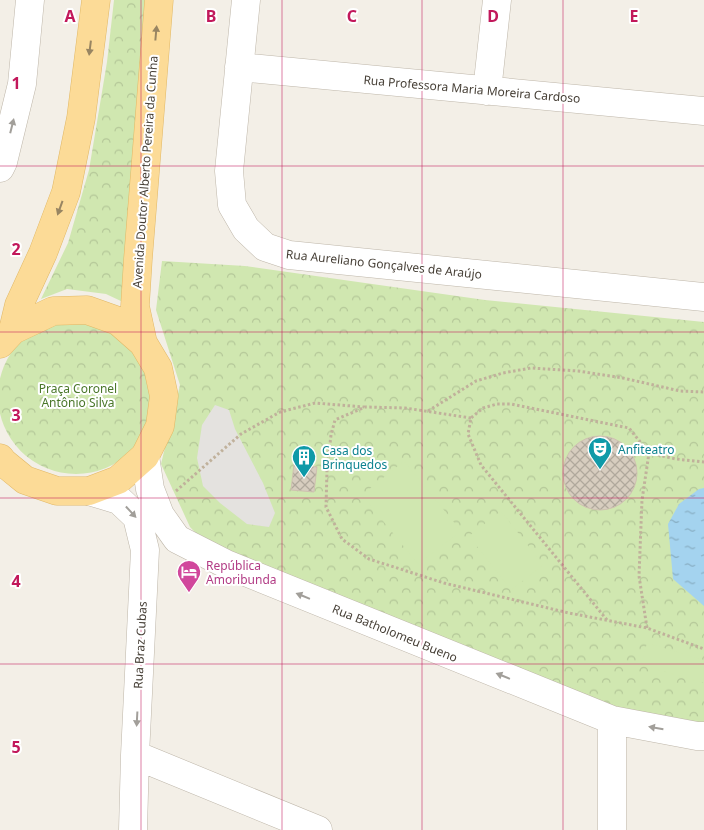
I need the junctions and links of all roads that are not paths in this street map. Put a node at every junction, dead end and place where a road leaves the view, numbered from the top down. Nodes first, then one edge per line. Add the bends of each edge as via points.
1 (30, 0) edge
2 (96, 0) edge
3 (159, 0) edge
4 (246, 0) edge
5 (497, 0) edge
6 (239, 67) junction
7 (11, 78) edge
8 (487, 91) junction
9 (704, 111) edge
10 (0, 168) edge
11 (704, 297) edge
12 (6, 337) edge
13 (144, 342) junction
14 (145, 456) junction
15 (0, 458) edge
16 (13, 483) edge
17 (89, 491) junction
18 (194, 548) junction
19 (144, 583) junction
20 (612, 720) junction
21 (704, 736) edge
22 (135, 755) junction
23 (133, 830) edge
24 (318, 830) edge
25 (612, 830) edge

1 - 7 street
2 -> 12 main road via 81,118 66,192
13 -> 3 main road, Avenida Doutor Alberto Pereira da Cunha via 136,306 138,249
4 - 6 street, Rua Aureliano Gonçalves de Araújo
5 - 8 street
6 - 8 street, Rua Professora Maria Moreira Cardoso
6 - 11 street, Rua Aureliano Gonçalves de Araújo via 229,171 232,204 246,229 264,248 289,255
10 -> 7 street
8 - 9 street, Rua Professora Maria Moreira Cardoso
12 - 13 main road via 53,311 87,310 118,321
13 - 14 main road via 158,368 164,396 160,426
14 - 17 main road via 118,480
14 - 18 street, Rua Batholomeu Bueno via 150,489 160,515 177,539
15 - 16 main road
16 - 17 main road via 57,491
17 -> 19 street, Rua Braz Cubas via 119,500 137,517 145,550
18 - 19 street via 175,547 167,552
20 -> 18 street, Rua Batholomeu Bueno via 226,564
19 -> 22 street, Rua Braz Cubas
21 -> 20 street, Rua Batholomeu Bueno
20 - 25 street
22 - 23 street, Rua Braz Cubas
22 - 24 street

